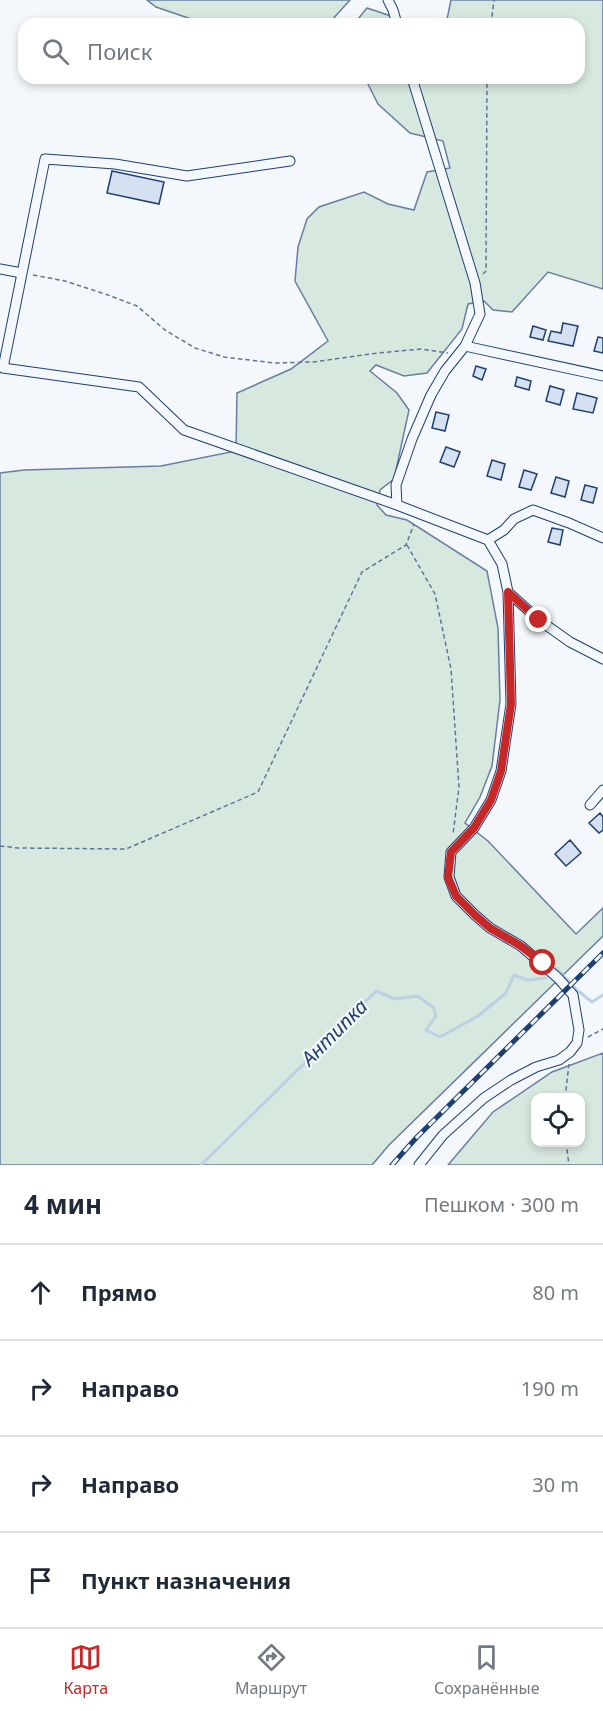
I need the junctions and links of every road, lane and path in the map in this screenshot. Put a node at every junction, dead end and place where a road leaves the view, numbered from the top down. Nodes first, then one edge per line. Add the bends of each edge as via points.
1 (388, 0) edge
2 (494, 0) edge
3 (395, 18) edge
4 (492, 18) edge
5 (414, 84) edge
6 (487, 84) edge
7 (290, 161) dead end
8 (0, 269) edge
9 (22, 273) junction
10 (475, 283) junction
11 (465, 346) junction
12 (458, 355) junction
13 (603, 376) edge
14 (397, 505) junction
15 (418, 513) junction
16 (603, 538) edge
17 (488, 540) junction
18 (406, 545) junction
19 (508, 592) junction
20 (603, 658) edge
21 (603, 790) edge
22 (590, 805) dead end
23 (0, 846) edge
24 (451, 852) junction
25 (603, 1029) edge
26 (577, 1043) junction
27 (570, 1052) junction
28 (566, 1093) edge
29 (567, 1147) edge
30 (419, 1165) edge
31 (569, 1165) edge

1 - 3 street
2 - 4 path
5 - 10 street
6 - 10 path via 486,271
7 - 9 street via 187,176 115,164 45,159
8 - 9 street
9 - 12 path via 65,282 137,306 165,330 195,348 224,357 275,363 421,349
9 - 14 street via 3,368 139,387 184,430
10 - 11 street via 480,314
11 - 12 street
11 - 13 street
12 - 14 street via 431,394 412,439 396,485
14 - 15 street
15 - 17 street
15 - 18 path
16 - 17 street via 533,510 514,519
17 - 19 street via 502,564
18 - 23 path via 362,572 258,792 126,849
18 - 24 path via 435,594 451,669 459,787
19 - 20 street via 570,642
19 - 24 street via 511,704 501,771 491,800 474,828
21 - 22 street
24 - 26 street via 448,877 456,896 490,928 543,963 573,995 579,1030
25 - 26 path
26 - 27 street
27 - 28 path
27 - 30 street via 511,1080 484,1098 443,1135
29 - 31 path

